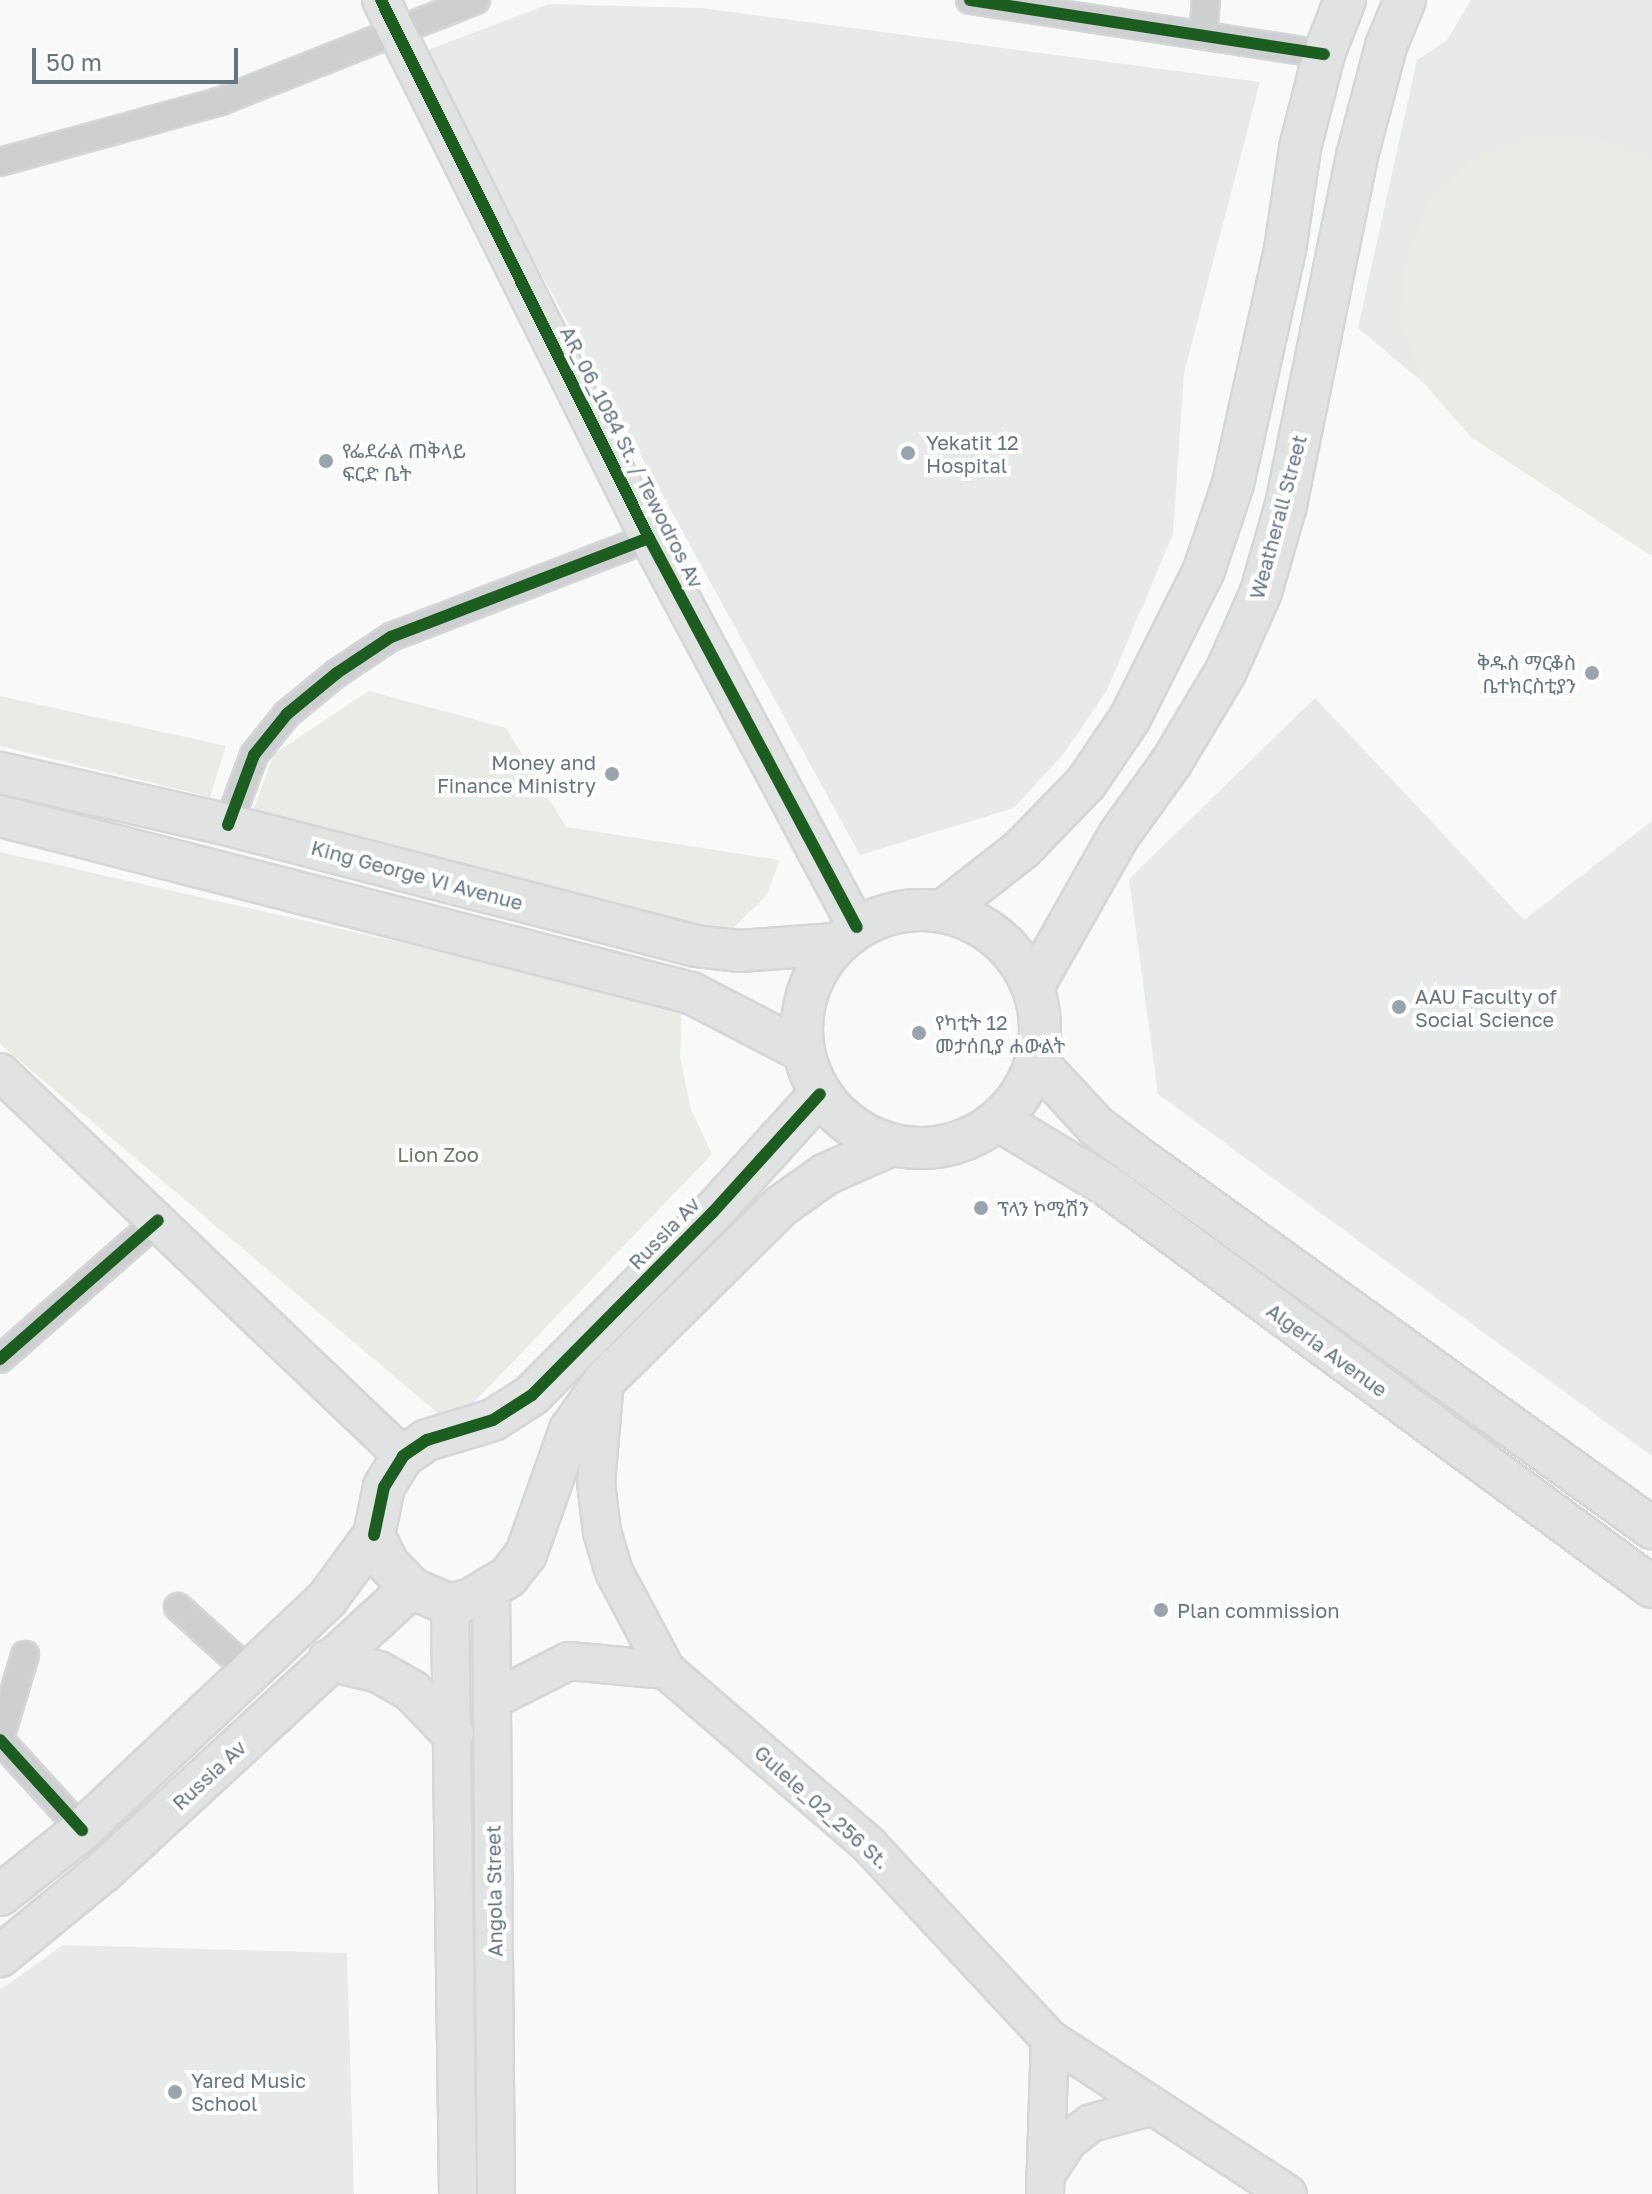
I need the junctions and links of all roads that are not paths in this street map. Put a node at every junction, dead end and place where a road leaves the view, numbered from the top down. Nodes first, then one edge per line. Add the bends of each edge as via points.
1 (381, 0) edge
2 (476, 0) edge
3 (970, 0) edge
4 (1206, 0) edge
5 (1345, 0) edge
6 (1405, 0) edge
7 (398, 32) junction
8 (1203, 34) junction
9 (1324, 54) junction
10 (0, 162) edge
11 (649, 538) junction
12 (1204, 570) junction
13 (1261, 592) junction
14 (0, 773) edge
15 (118, 801) junction
16 (0, 816) edge
17 (228, 825) junction
18 (116, 843) junction
19 (944, 910) junction
20 (847, 936) junction
21 (1033, 987) junction
22 (803, 1051) junction
23 (1036, 1061) junction
24 (0, 1072) edge
25 (820, 1094) junction
26 (998, 1120) junction
27 (892, 1145) junction
28 (158, 1220) junction
29 (1306, 1280) junction
30 (1282, 1317) junction
31 (0, 1359) edge
32 (605, 1380) junction
33 (403, 1456) junction
34 (1652, 1528) edge
35 (374, 1535) junction
36 (1652, 1587) edge
37 (411, 1588) junction
38 (491, 1589) junction
39 (450, 1605) junction
40 (178, 1607) dead end
41 (25, 1655) dead end
42 (329, 1660) junction
43 (666, 1670) junction
44 (250, 1672) junction
45 (492, 1700) junction
46 (453, 1734) junction
47 (0, 1739) edge
48 (82, 1830) junction
49 (0, 1895) edge
50 (0, 1956) edge
51 (1050, 2039) junction
52 (1150, 2107) junction
53 (1045, 2186) edge
54 (458, 2194) edge
55 (496, 2194) edge
56 (1288, 2194) edge

1 - 7 main road, AR_06_1084 St. / Tewodros Av
2 - 7 street
3 - 8 street
4 - 8 street
5 - 9 main road
6 - 13 main road, Weatherall Street via 1386,46 1357,156 1286,505
7 - 10 street via 221,101
7 - 11 main road, AR_06_1084 St. / Tewodros Av
8 - 9 street
9 - 12 main road via 1233,484
11 - 17 street via 391,637 337,673 287,714 254,755
11 - 20 main road, AR_06_1084 St. / Tewodros Av
12 - 13 main road
12 - 19 main road via 1130,718 1086,783 1022,849
13 - 21 main road, Weatherall Street via 1226,671 1171,763 1119,835
14 - 15 main road, King George VI Avenue
15 - 17 main road, King George VI Avenue
15 - 18 main road
16 - 18 main road
17 - 20 main road, King George VI Avenue via 695,946 739,951
18 - 22 main road via 691,993
19 - 20 main road via 899,911
19 - 21 main road via 982,925 1013,952
20 - 22 main road via 814,976 802,1012
21 - 23 main road via 1042,1023
22 - 25 main road
23 - 26 main road via 1020,1094
23 - 29 main road via 1096,1126
24 - 28 main road
25 - 27 main road via 851,1126
25 - 33 main road, Russia Av via 532,1395 493,1420 427,1440
26 - 27 main road via 949,1145
26 - 30 main road, Algeria Avenue via 1109,1187
27 - 32 main road via 826,1174 781,1206
28 - 31 street
28 - 33 main road
29 - 30 main road
29 - 34 main road
30 - 36 main road, Algeria Avenue
32 - 38 main road via 570,1430 526,1554
32 - 43 main road, Gulele_02_256 St. via 596,1482 602,1532 614,1572
33 - 35 main road via 384,1487
35 - 37 main road via 388,1564
35 - 44 main road via 327,1599
37 - 39 main road
37 - 42 main road, Russia Av
38 - 39 main road
38 - 45 main road, Angola Street
39 - 46 main road
40 - 44 street
41 - 47 street
42 - 46 main road via 379,1672 412,1691
42 - 50 main road, Russia Av via 182,1801
43 - 45 main road via 569,1661
43 - 51 main road, Gulele_02_256 St. via 868,1844
44 - 48 main road
45 - 55 main road, Angola Street
46 - 54 main road
47 - 48 street
48 - 49 main road
51 - 52 main road, Gulele_02_256 St.
51 - 53 main road
52 - 53 main road via 1091,2123 1068,2141
52 - 56 main road, Gulele_02_256 St.

